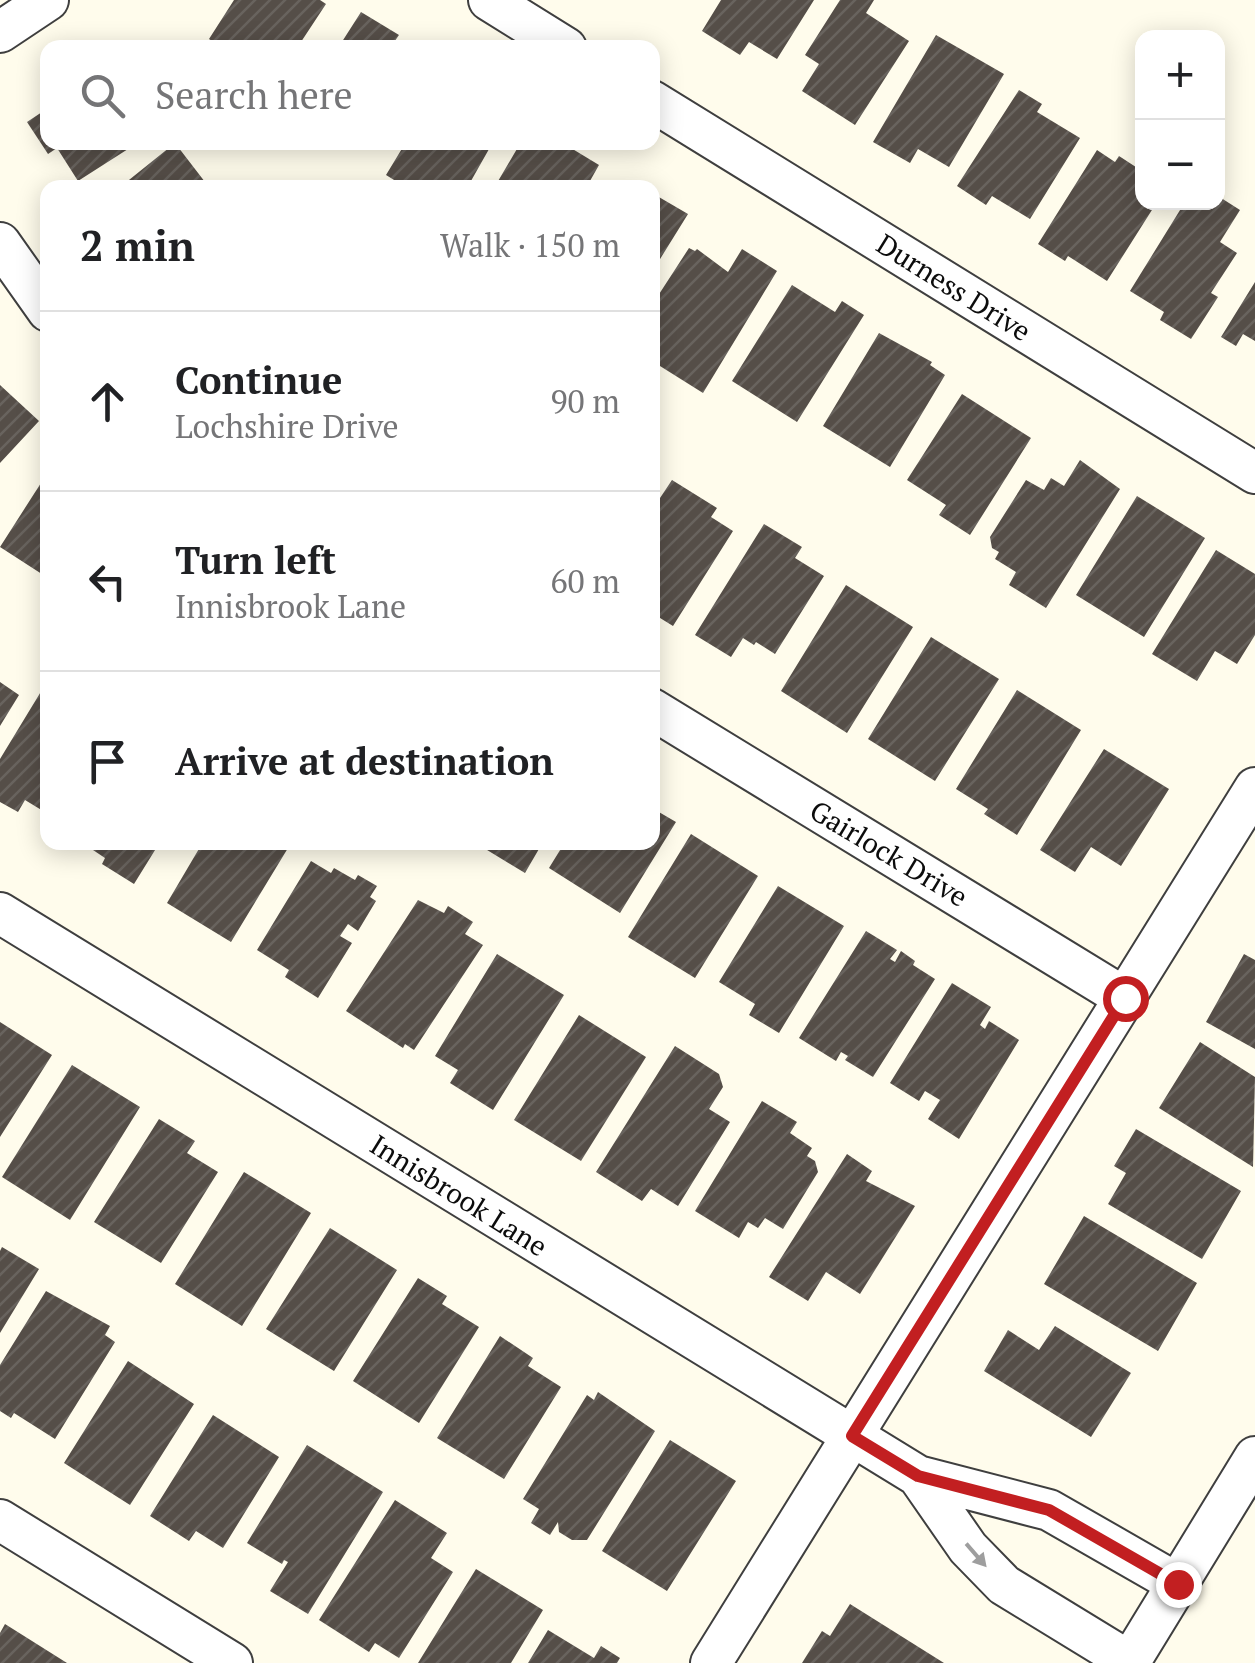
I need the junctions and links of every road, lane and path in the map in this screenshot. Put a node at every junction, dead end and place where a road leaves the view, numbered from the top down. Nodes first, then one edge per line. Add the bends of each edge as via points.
1 (48, 0) edge
2 (490, 0) edge
3 (0, 32) edge
4 (553, 40) edge
5 (660, 106) edge
6 (0, 243) edge
7 (40, 299) edge
8 (1255, 473) edge
9 (660, 714) edge
10 (1255, 788) edge
11 (0, 914) edge
12 (1125, 998) junction
13 (852, 1436) junction
14 (1255, 1457) edge
15 (918, 1476) junction
16 (0, 1520) edge
17 (1178, 1584) junction
18 (1130, 1662) edge
19 (232, 1663) edge
20 (710, 1663) edge

1 - 3 street
2 - 4 street
5 - 8 street, Durness Drive
6 - 7 street
9 - 12 street, Gairlock Drive
10 - 12 street
11 - 13 street, Innisbrook Lane
12 - 13 street
13 - 15 street, Innisbrook Lane
13 - 20 street
14 - 17 street
15 - 17 street, Innisbrook Lane via 1049,1510
15 -> 18 street, Innisbrook Lane via 968,1548 1004,1585
16 - 19 street
17 - 18 street

